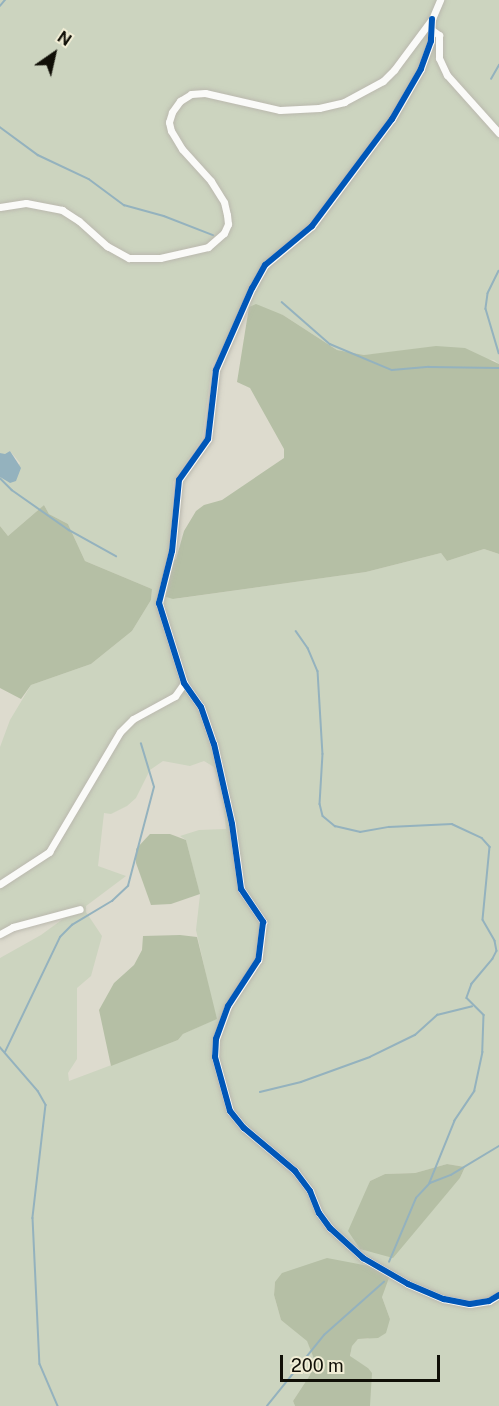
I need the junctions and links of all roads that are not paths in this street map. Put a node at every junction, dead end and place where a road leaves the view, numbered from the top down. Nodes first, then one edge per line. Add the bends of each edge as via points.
1 (440, 0) edge
2 (432, 19) junction
3 (432, 30) junction
4 (499, 133) edge
5 (0, 207) edge
6 (184, 684) junction
7 (0, 884) edge
8 (80, 909) dead end
9 (0, 934) edge
10 (499, 1295) edge

1 - 2 street
2 - 3 street
2 - 5 street via 388,75 344,102 280,110 206,93 191,94 180,101 169,122 171,131 211,181 227,215 224,233 208,247 160,258 129,258 107,246 62,210 26,203
3 - 4 street via 440,35 440,58 447,75
3 - 6 street via 421,69 392,119 312,226 259,275 216,369 210,431 180,480 172,551 159,598
6 - 7 street via 176,696 133,719 120,732 49,852
6 - 10 street via 201,707 212,737 232,824 241,889 263,922 258,960 228,1006 216,1040 215,1057 230,1111 295,1171 330,1228 363,1258 444,1299 470,1304
8 - 9 street

